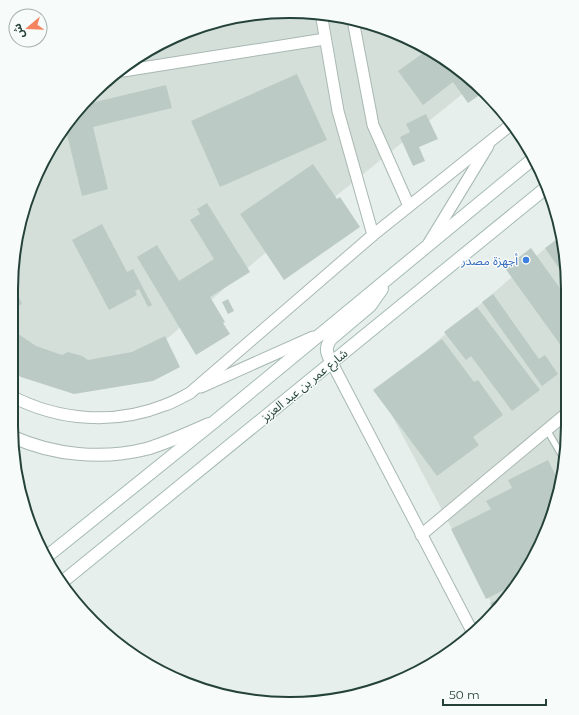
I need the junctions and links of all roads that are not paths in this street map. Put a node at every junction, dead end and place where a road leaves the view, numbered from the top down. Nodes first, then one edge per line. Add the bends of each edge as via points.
1 (322, 20) edge
2 (354, 26) edge
3 (325, 39) junction
4 (130, 70) edge
5 (507, 128) edge
6 (492, 141) junction
7 (529, 162) edge
8 (542, 191) edge
9 (409, 206) junction
10 (373, 235) junction
11 (428, 245) junction
12 (395, 272) junction
13 (321, 333) junction
14 (332, 363) junction
15 (190, 393) junction
16 (18, 400) edge
17 (561, 418) edge
18 (214, 422) junction
19 (547, 430) junction
20 (19, 439) edge
21 (559, 453) edge
22 (421, 535) junction
23 (50, 554) edge
24 (66, 579) edge
25 (471, 628) edge

1 - 3 street
2 - 9 street via 373,126
3 - 4 street
3 - 10 street via 338,111
5 - 6 street
6 - 9 street
6 - 11 street
7 - 11 main road
8 - 14 main road, شارع عمر بن عبد العزيز
9 - 10 street
10 - 15 street
11 - 12 main road
12 - 13 main road
12 - 14 main road via 370,306 331,339 326,349
13 - 15 street
13 - 18 main road
14 - 22 street
14 - 24 main road, شارع عمر بن عبد العزيز
15 - 16 street via 166,405 143,412 94,419 68,416
17 - 19 street
18 - 20 main road via 146,449 105,454 60,452
18 - 23 main road
19 - 21 lane
19 - 22 street
22 - 25 street

